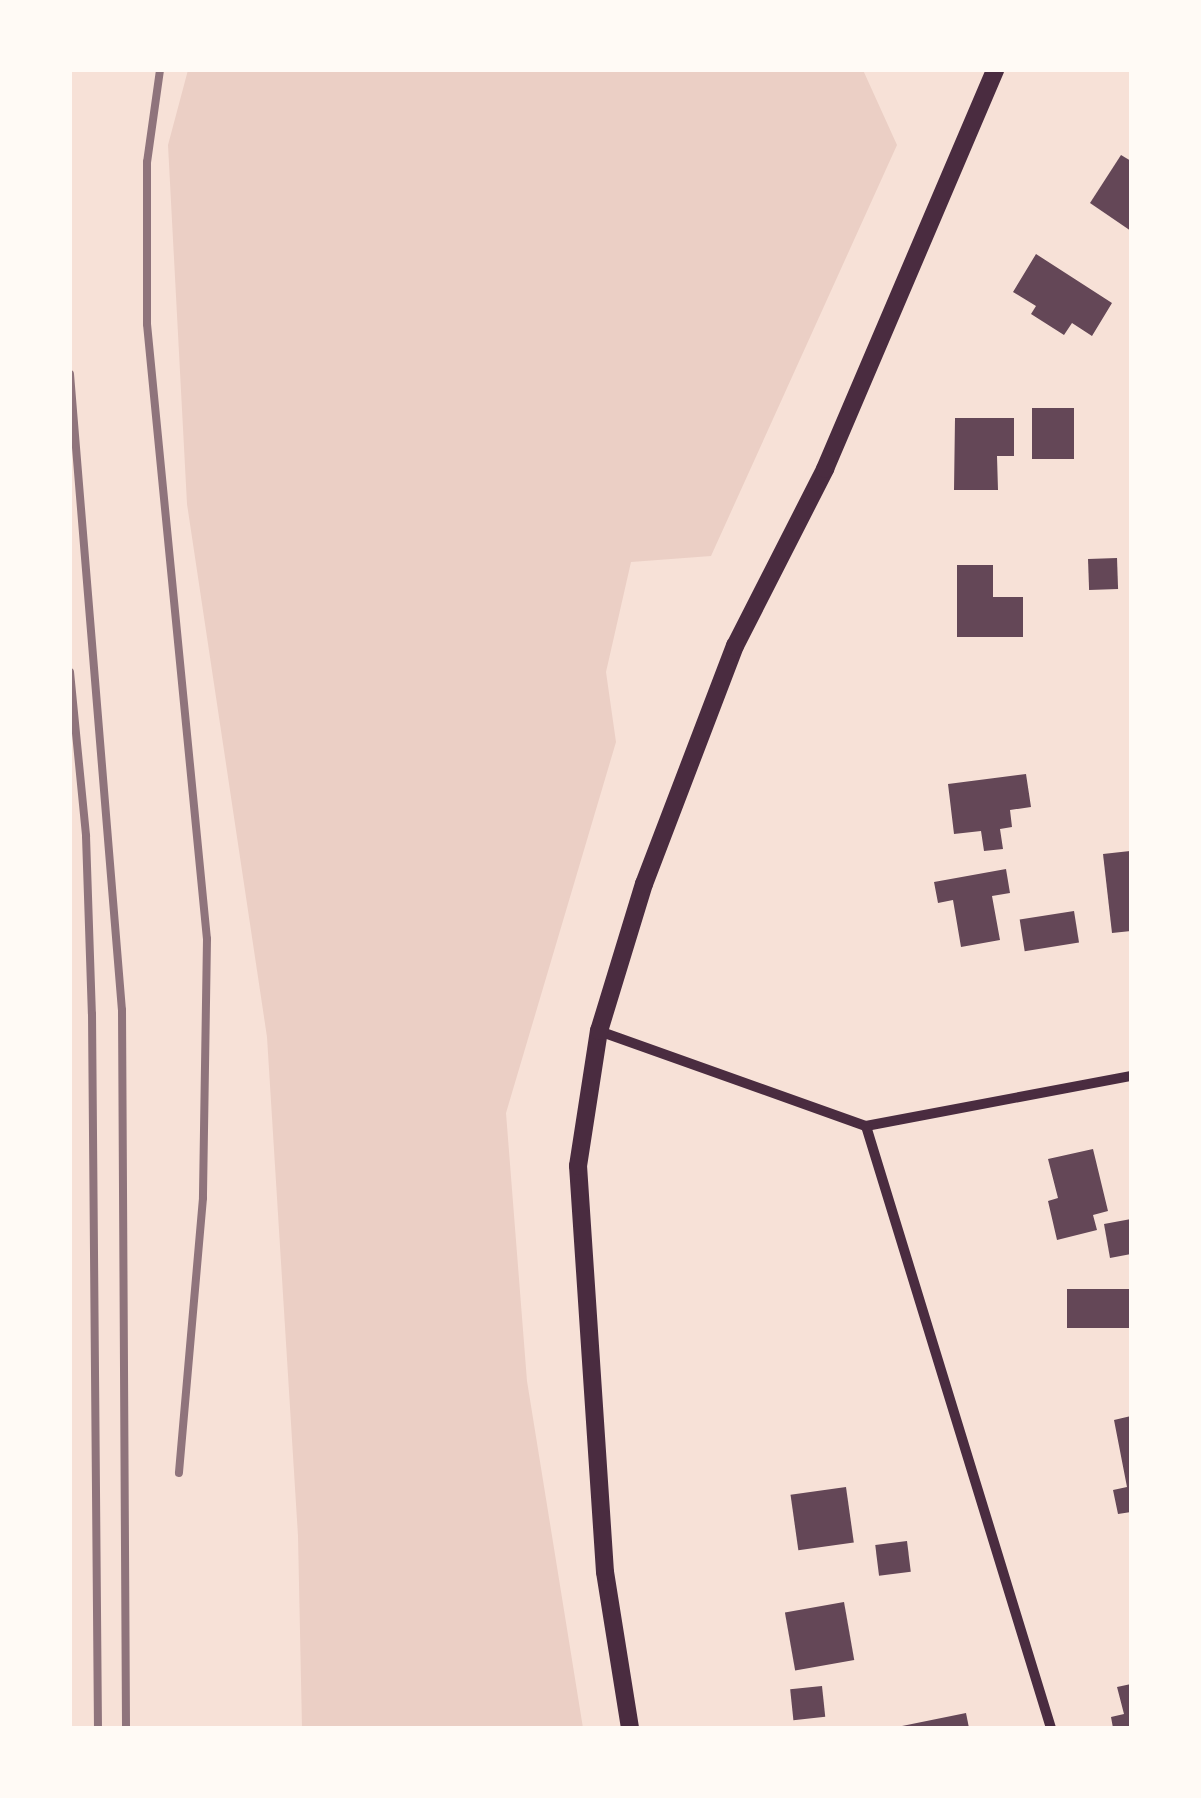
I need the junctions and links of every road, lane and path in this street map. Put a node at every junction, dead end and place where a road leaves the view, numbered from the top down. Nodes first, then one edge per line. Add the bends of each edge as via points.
1 (995, 70) edge
2 (599, 1031) junction
3 (1131, 1076) edge
4 (866, 1126) junction
5 (630, 1728) edge
6 (1051, 1728) edge

1 - 2 street via 825,469 735,646 644,884
2 - 4 street
2 - 5 street via 578,1166 605,1572
3 - 4 street
4 - 6 street

